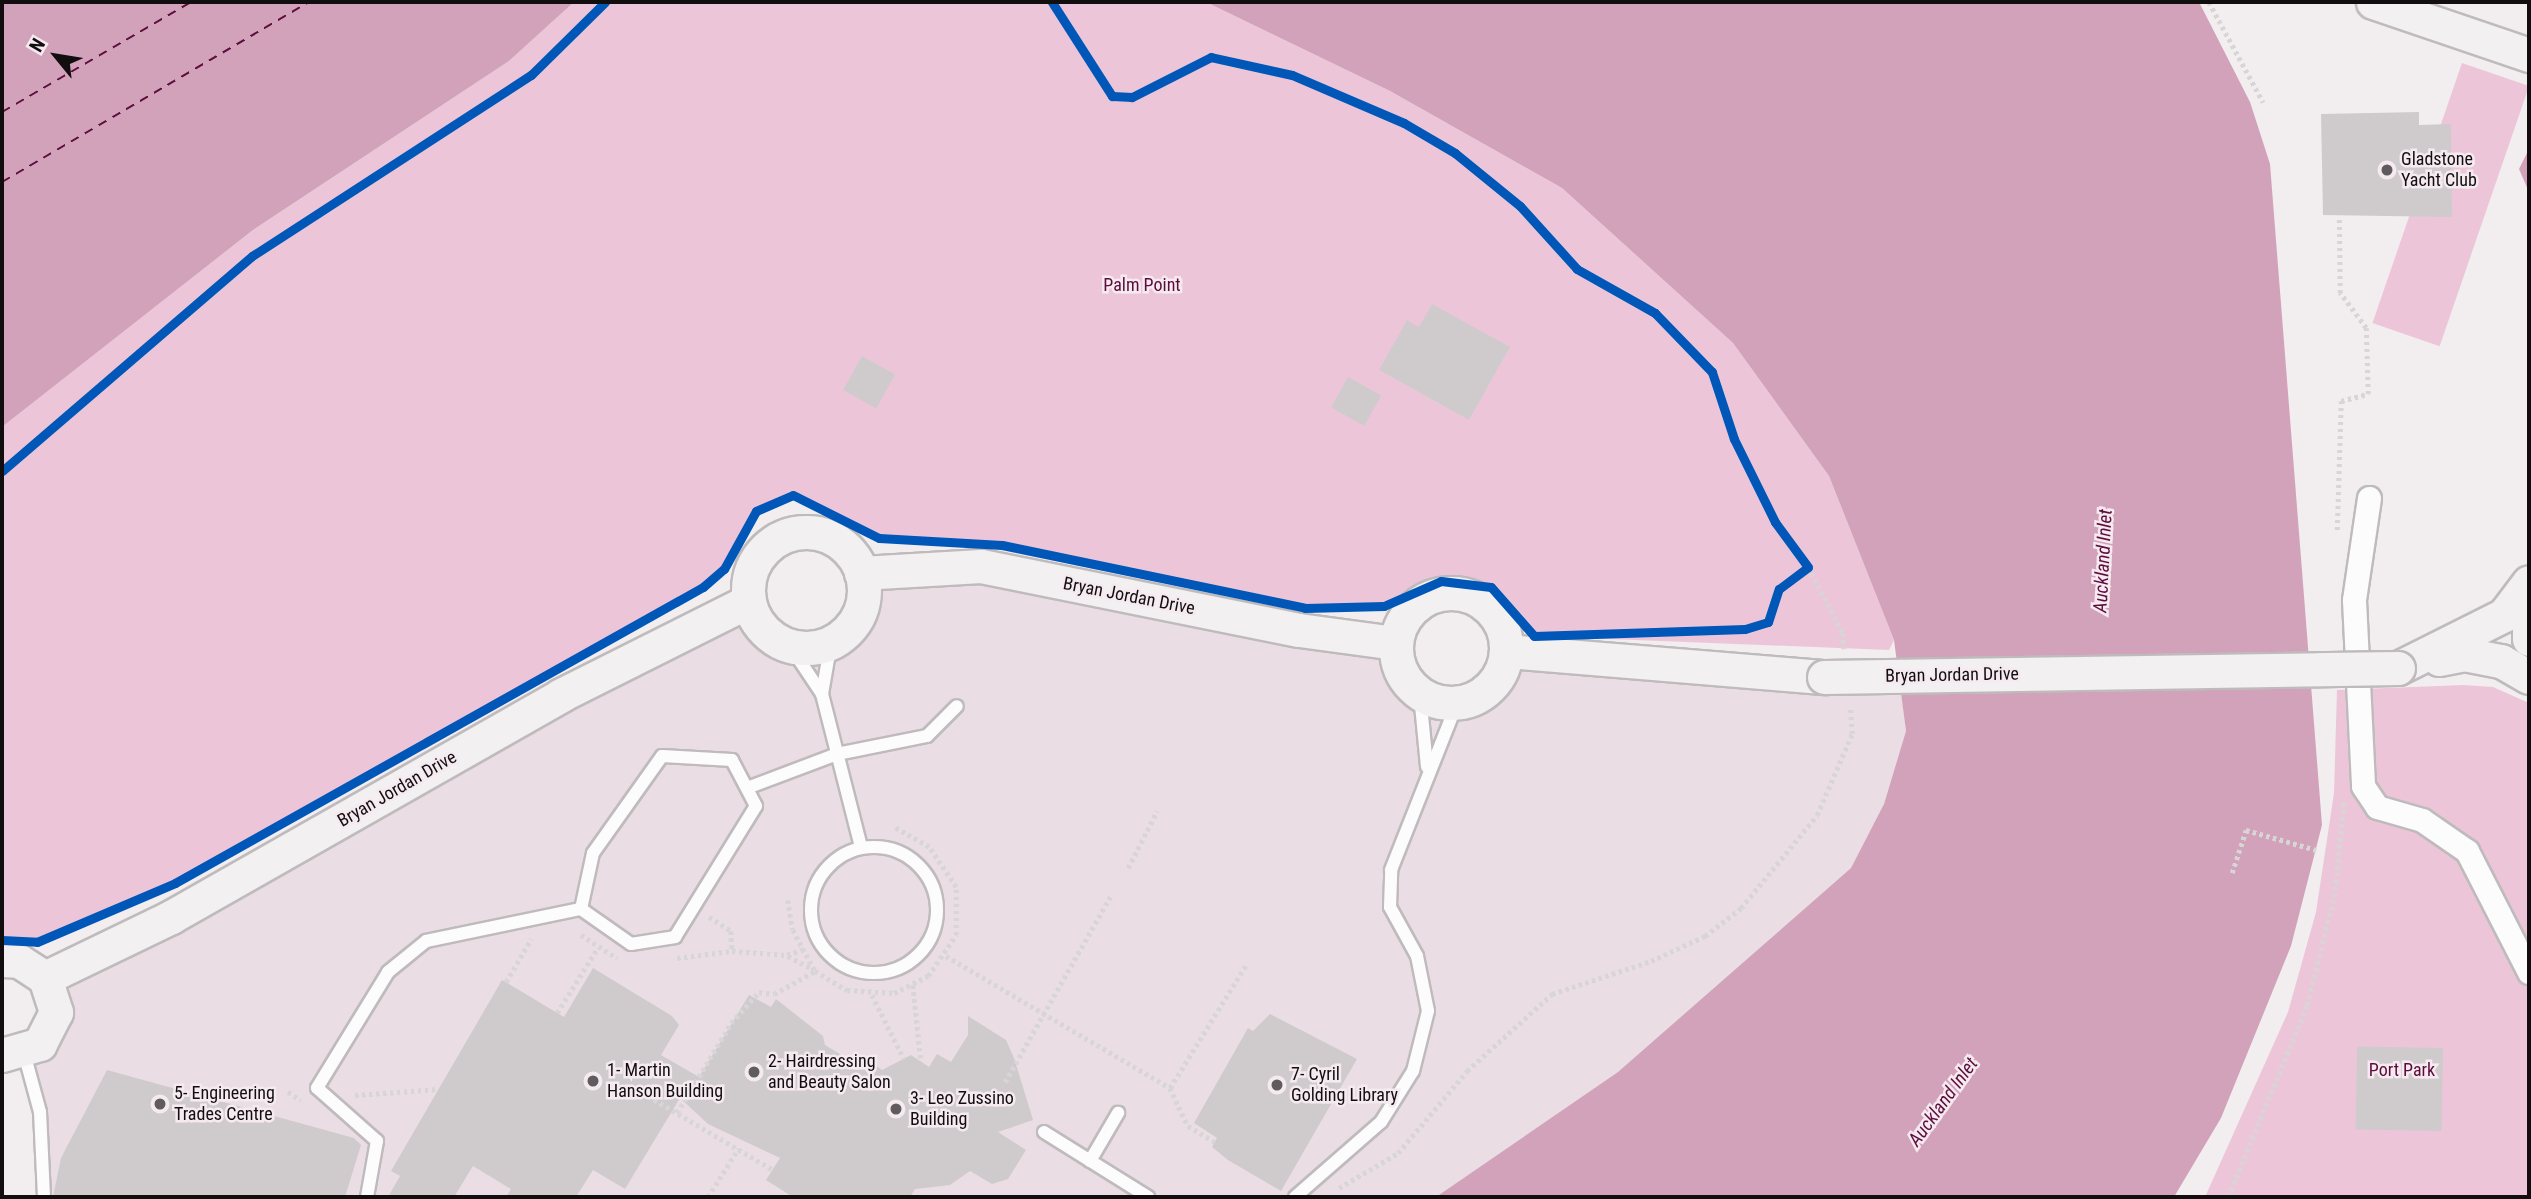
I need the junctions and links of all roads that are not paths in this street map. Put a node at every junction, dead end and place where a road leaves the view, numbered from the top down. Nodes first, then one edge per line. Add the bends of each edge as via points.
1 (2380, 6) edge
2 (2529, 55) edge
3 (2369, 498) dead end
4 (861, 573) junction
5 (2529, 582) edge
6 (749, 601) junction
7 (2529, 621) edge
8 (2529, 639) edge
9 (831, 642) junction
10 (1395, 643) junction
11 (790, 646) junction
12 (1506, 652) junction
13 (2399, 668) junction
14 (2529, 677) edge
15 (822, 694) junction
16 (1420, 695) junction
17 (1457, 704) junction
18 (957, 706) dead end
19 (837, 754) junction
20 (1427, 767) junction
21 (747, 788) junction
22 (861, 847) junction
23 (581, 909) junction
24 (2, 960) edge
25 (2529, 972) edge
26 (45, 978) junction
27 (13, 1054) edge
28 (1118, 1113) dead end
29 (1044, 1132) dead end
30 (1090, 1161) junction
31 (44, 1197) edge
32 (367, 1197) edge
33 (1148, 1197) edge
34 (1295, 1197) edge

1 - 2 main road
3 - 25 street via 2354,600 2363,786 2377,807 2422,821 2467,850
4 - 6 main road via 841,543 824,534 787,535 752,568
4 - 9 main road via 859,613
4 - 10 main road, Bryan Jordan Drive via 981,566 1299,630
5 - 13 main road, Bryan Jordan Drive via 2504,615
6 - 11 main road via 771,636
6 - 26 main road, Bryan Jordan Drive via 561,695 171,917
7 - 8 main road
9 - 11 main road
9 - 15 lane
10 - 12 main road via 1411,609 1427,598 1464,594 1496,615
10 - 16 main road via 1397,663
11 - 15 lane
12 - 13 main road, Bryan Jordan Drive, bridge via 1839,677
12 - 17 main road via 1491,686
13 - 14 main road, Bryan Jordan Drive via 2464,654 2501,661
15 - 19 lane
16 - 17 main road
16 - 20 lane
17 - 20 lane
18 - 19 lane via 926,736
19 - 21 lane
19 - 22 lane
20 - 34 lane via 1414,824 1391,870 1390,907 1417,956 1428,1011 1413,1071 1381,1122
21 - 23 lane via 732,761 662,756 593,853
21 - 23 lane via 756,806 675,937 631,944
22 - 22 lane via 824,870 811,911 826,951 843,965 884,972 919,954 931,937 936,898 917,863 900,852
23 - 32 lane via 426,941 388,972 317,1087 377,1141
24 - 26 main road via 19,961
26 - 27 main road via 54,994 51,1030
27 - 31 lane via 40,1112
28 - 30 lane
29 - 30 lane
30 - 33 lane

